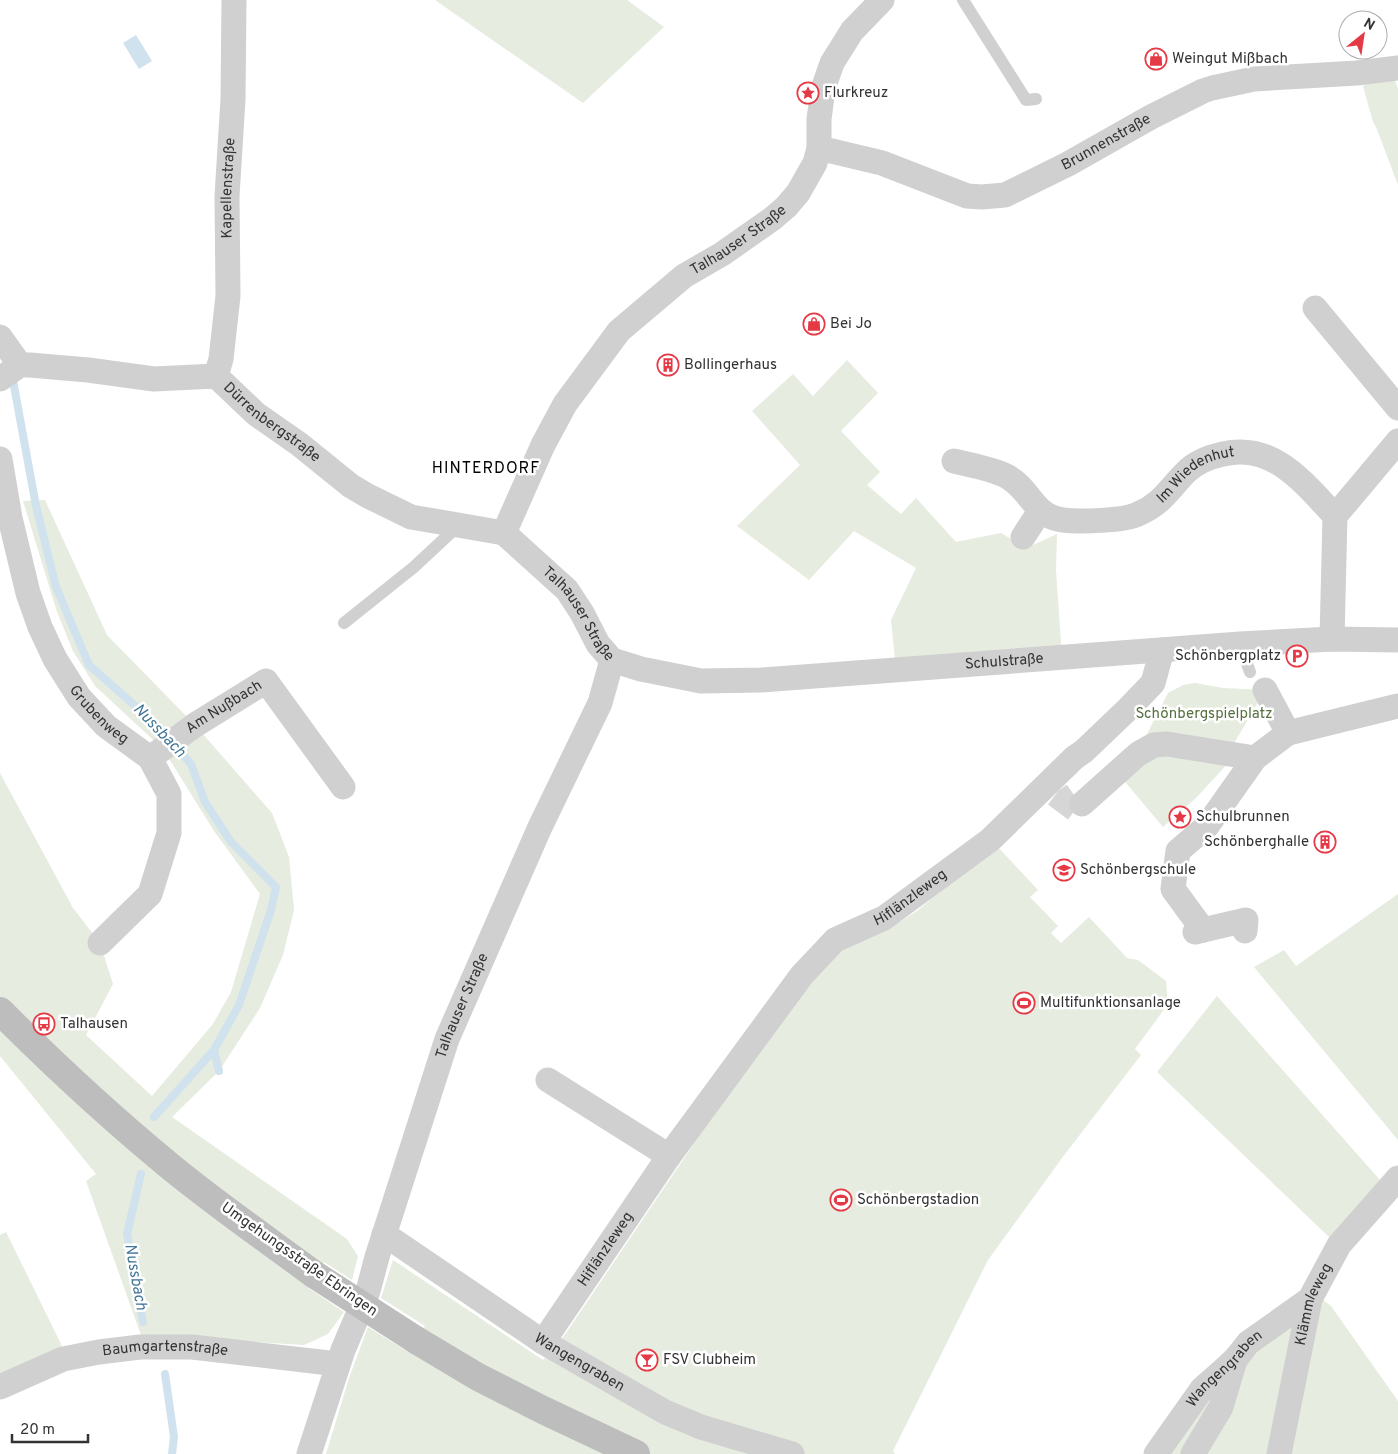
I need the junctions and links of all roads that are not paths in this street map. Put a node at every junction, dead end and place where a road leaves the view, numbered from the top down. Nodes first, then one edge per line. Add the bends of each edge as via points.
1 (234, 0) edge
2 (882, 0) edge
3 (963, 0) edge
4 (1398, 68) edge
5 (1036, 99) dead end
6 (819, 148) junction
7 (1315, 308) dead end
8 (0, 337) edge
9 (10, 372) edge
10 (216, 376) junction
11 (1398, 408) edge
12 (1398, 440) edge
13 (0, 459) edge
14 (954, 461) dead end
15 (1040, 511) junction
16 (1335, 516) junction
17 (458, 525) junction
18 (504, 533) junction
19 (1023, 537) dead end
20 (344, 623) dead end
21 (1332, 640) junction
22 (1398, 640) edge
23 (1240, 644) junction
24 (1162, 650) junction
25 (612, 660) junction
26 (1257, 681) joint
27 (1398, 706) edge
28 (1288, 733) junction
29 (156, 754) junction
30 (1254, 758) junction
31 (343, 787) dead end
32 (1082, 804) tunnel mouth
33 (1245, 931) dead end
34 (100, 943) dead end
35 (0, 1011) edge
36 (548, 1080) dead end
37 (669, 1156) junction
38 (1398, 1178) edge
39 (384, 1234) junction
40 (1310, 1299) junction
41 (543, 1342) junction
42 (1235, 1360) junction
43 (338, 1364) junction
44 (0, 1387) edge
45 (309, 1454) edge
46 (636, 1454) edge
47 (792, 1454) edge
48 (1156, 1454) edge
49 (1193, 1454) edge
50 (1279, 1454) edge

1 - 10 street, Kapellenstraße via 233,99 226,196 228,296
2 - 6 street, Talhauser Straße via 852,31 832,63 823,89
3 - 5 lane via 1026,100
4 - 6 street, Brunnenstraße via 1254,79 1203,91 1005,195 967,196 882,163
6 - 18 street, Talhauser Straße via 805,182 772,220 684,276 619,331 566,404 543,445
7 - 11 street
8 - 9 street
9 - 10 street, Dürrenbergstraße via 88,370 154,378
10 - 17 street, Dürrenbergstraße via 256,414 357,490 412,517
12 - 16 street
13 - 29 street, Grubenweg via 28,593 54,659 79,697 106,726
14 - 15 street via 1006,476 1018,483
15 - 16 street, Im Wiedenhut via 1062,520 1122,519 1138,515 1166,496 1186,471 1203,460 1236,451 1252,451 1279,463 1296,476
15 - 19 street
16 - 21 street
17 - 18 street, Dürrenbergstraße
17 - 20 lane via 414,567
18 - 25 street, Talhauser Straße via 567,590 598,644
21 - 22 street, Schulstraße
21 - 23 street, Schulstraße
23 - 24 street, Schulstraße
23 - 26 lane
24 - 25 street, Schulstraße via 761,680 701,680
24 - 37 street, Hiflänzleweg via 1153,683 990,840 884,918 835,940 802,975
25 - 39 street, Talhauser Straße via 600,703 540,827 447,1039
26 - 28 street
27 - 28 street
28 - 30 street
29 - 31 street, Am Nußbach via 194,725 266,680
29 - 34 street, Grubenweg via 169,794 169,833 150,894
30 - 32 street via 1167,744 1154,745 1138,754
30 - 33 street via 1207,826 1178,851 1173,889 1199,931 1246,920
35 - 46 street, Umgehungsstraße Ebringen, bridge via 167,1164 315,1275 486,1381
36 - 37 street
37 - 41 street, Hiflänzleweg
38 - 40 street, Klämmleweg via 1339,1245
39 - 41 street, Wangengraben
39 - 43 street, Talhauser Straße via 368,1292
40 - 42 street, Wangengraben via 1254,1339
40 - 50 street, Klämmleweg
41 - 47 street, Wangengraben via 665,1412 701,1427
42 - 48 street, Wangengraben via 1202,1389
42 - 49 street via 1222,1406
43 - 44 street, Baumgartenstraße via 192,1347 140,1347 63,1359
43 - 45 street, Talhauser Straße

